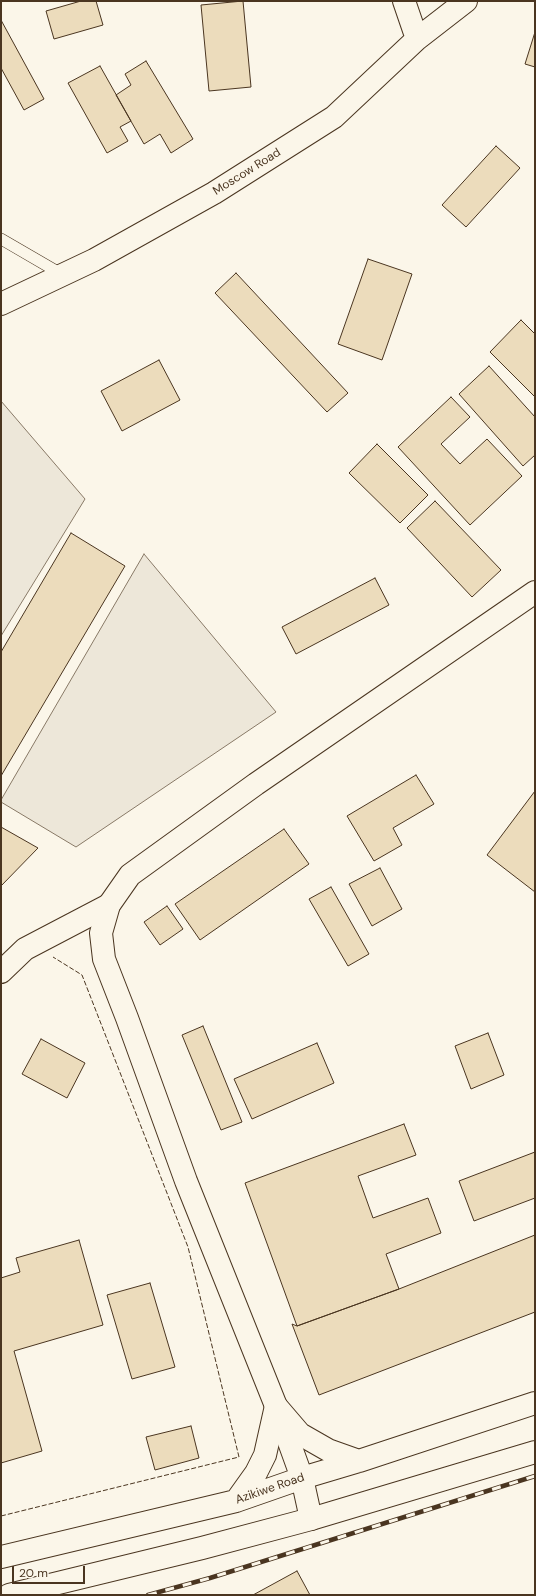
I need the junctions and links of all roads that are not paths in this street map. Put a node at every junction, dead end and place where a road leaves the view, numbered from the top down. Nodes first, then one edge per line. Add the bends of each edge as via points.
1 (404, 1) edge
2 (466, 1) edge
3 (417, 39) junction
4 (1, 239) edge
5 (63, 275) junction
6 (1, 304) edge
7 (535, 592) edge
8 (109, 905) junction
9 (1, 972) edge
10 (535, 1403) edge
11 (276, 1406) junction
12 (535, 1452) edge
13 (359, 1461) junction
14 (302, 1478) junction
15 (236, 1502) junction
16 (311, 1519) junction
17 (1, 1557) edge
18 (9, 1595) edge

1 - 3 street
2 - 3 street, Moscow Road
3 - 5 street, Moscow Road via 334,117 214,193
4 - 5 lane
5 - 6 street, Moscow Road
7 - 8 street via 256,784 130,875
8 - 9 street via 25,949
8 - 11 street via 100,933 104,959 128,1018 186,1181
10 - 13 street, Azikiwe Road
11 - 13 street via 300,1434 328,1450
11 - 14 street
11 - 15 street via 265,1455
12 - 16 street
13 - 14 street, Azikiwe Road
14 - 15 street, Azikiwe Road
14 - 16 street
15 - 17 street, Azikiwe Road
16 - 18 street

